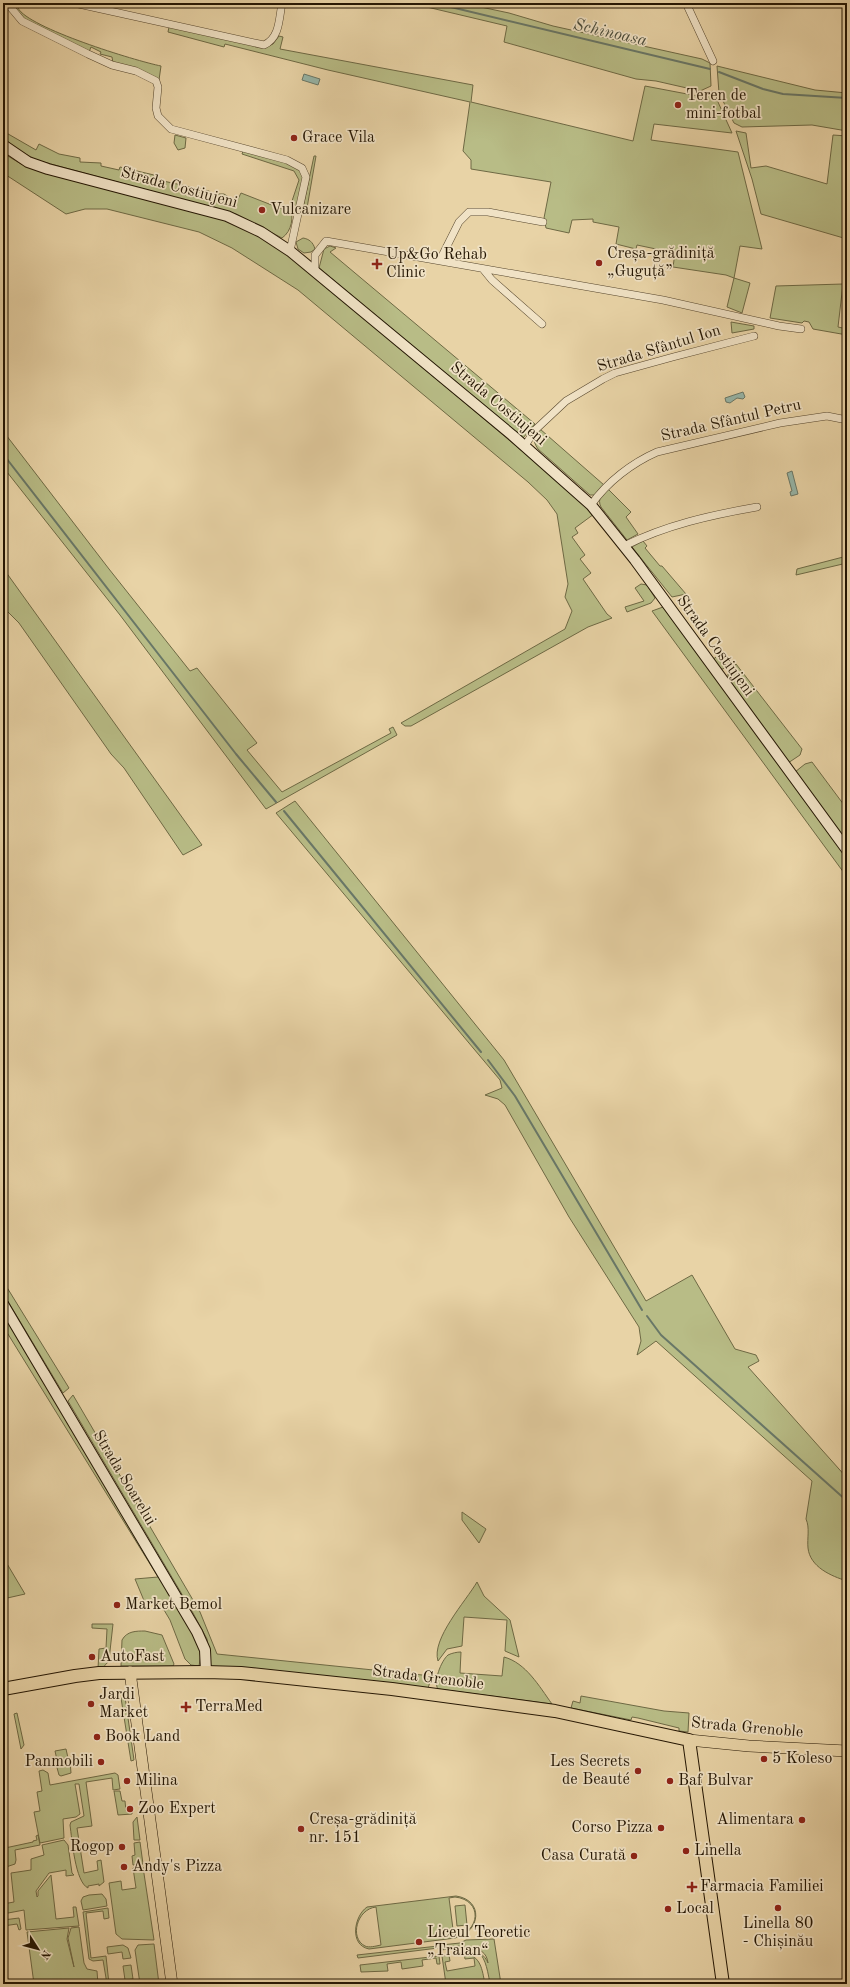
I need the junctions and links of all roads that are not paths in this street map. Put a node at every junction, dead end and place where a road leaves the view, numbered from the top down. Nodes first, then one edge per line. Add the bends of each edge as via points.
1 (7, 3) edge
2 (74, 3) edge
3 (282, 3) edge
4 (686, 3) edge
5 (713, 61) dead end
6 (3, 145) edge
7 (543, 222) dead end
8 (290, 251) junction
9 (440, 260) junction
10 (483, 269) junction
11 (315, 272) junction
12 (542, 324) dead end
13 (801, 329) dead end
14 (754, 336) dead end
15 (847, 420) edge
16 (525, 446) junction
17 (591, 505) junction
18 (757, 507) dead end
19 (624, 546) junction
20 (847, 850) edge
21 (3, 1304) edge
22 (130, 1672) junction
23 (206, 1672) junction
24 (3, 1689) edge
25 (689, 1740) junction
26 (847, 1751) edge
27 (172, 1984) edge
28 (723, 1984) edge

1 - 8 street via 22,21 112,65 136,71 156,81 158,116 170,129 287,160 302,168 306,177
2 - 3 street via 264,45 275,36
4 - 5 street
6 - 8 street, Strada Costiujeni via 28,162 48,169 227,216 261,232
7 - 9 street via 488,212 469,212 459,222
8 - 11 street, Strada Costiujeni
9 - 10 street
9 - 11 street via 326,241 316,255
10 - 12 street
10 - 13 street via 663,300
11 - 16 street, Strada Costiujeni
14 - 16 street, Strada Sfântul Ion via 603,379 566,401 534,431
15 - 17 street, Strada Sfântul Petru via 827,416 786,422 657,452 612,481
16 - 17 street, Strada Costiujeni
17 - 19 street, Strada Costiujeni
18 - 19 street via 691,520
19 - 20 street, Strada Costiujeni
21 - 23 street, Strada Soarelui via 197,1632 205,1650
22 - 23 highway, Strada Grenoble
22 - 24 highway, Strada Grenoble via 86,1674
22 - 27 main road
23 - 25 highway, Strada Grenoble via 392,1689 555,1711
25 - 26 main road, Strada Grenoble
25 - 28 highway

